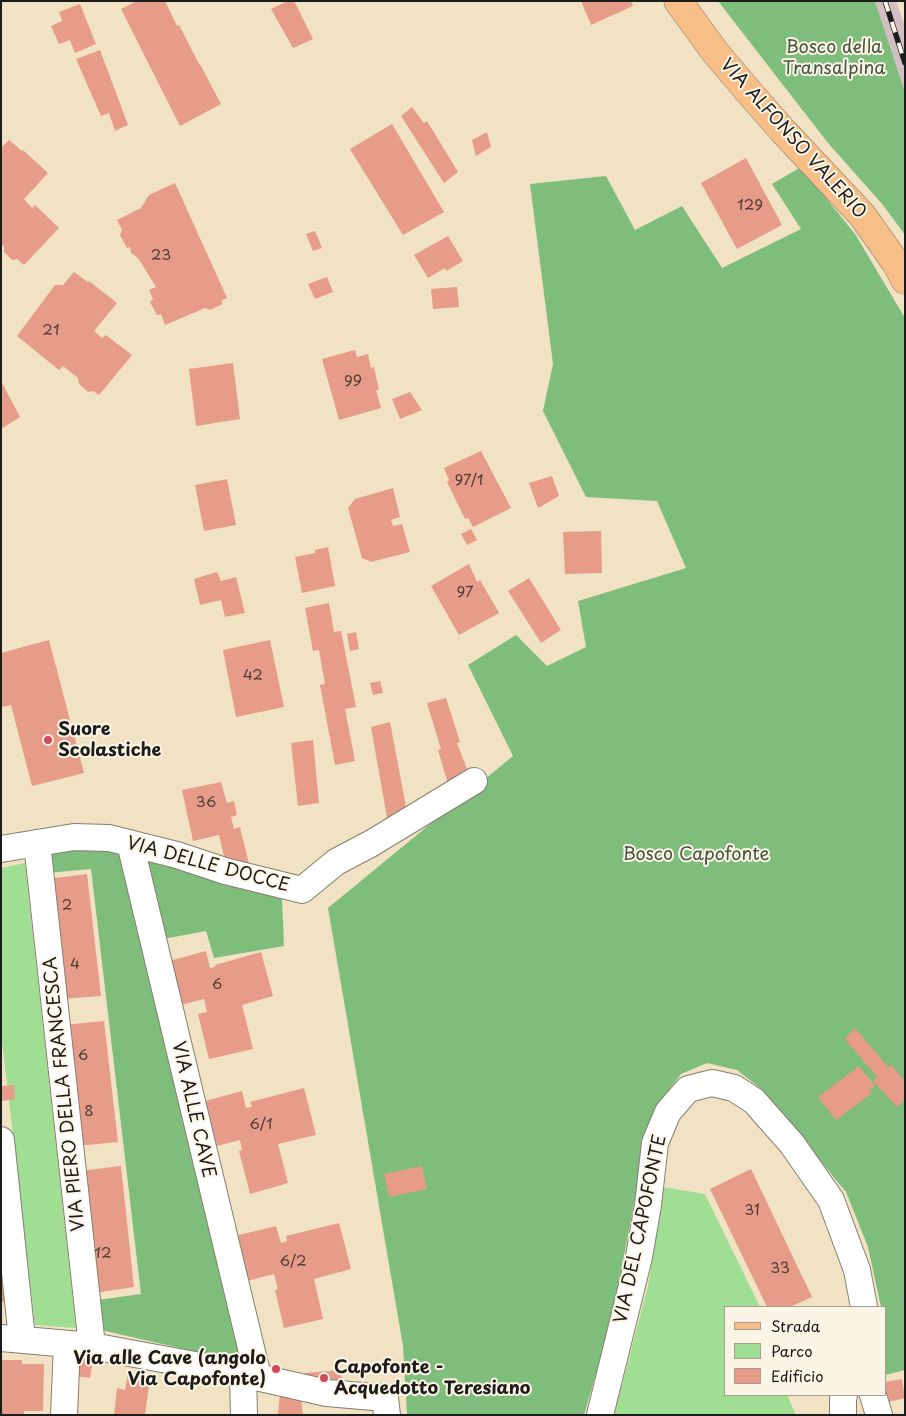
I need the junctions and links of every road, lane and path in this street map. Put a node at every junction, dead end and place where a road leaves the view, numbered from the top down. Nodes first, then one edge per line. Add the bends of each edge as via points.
1 (678, 1) edge
2 (905, 280) edge
3 (474, 781) dead end
4 (38, 843) junction
5 (130, 843) junction
6 (1, 849) edge
7 (1, 1140) edge
8 (864, 1306) edge
9 (12, 1339) edge
10 (80, 1345) junction
11 (250, 1376) junction
12 (844, 1396) edge
13 (873, 1396) edge
14 (386, 1406) edge
15 (64, 1415) edge
16 (244, 1415) edge
17 (600, 1415) edge
18 (843, 1415) edge
19 (879, 1415) edge

1 - 2 main road, VIA ALFONSO VALERIO via 754,98 862,214
3 - 5 street, VIA DELLE DOCCE via 336,862 302,890
4 - 5 street, VIA DELLE DOCCE via 74,837 109,838
4 - 6 street, VIA DELLE DOCCE
4 - 10 street, VIA PIERO DELLA FRANCESCA
5 - 11 street, VIA ALLE CAVE
7 - 9 street
8 - 17 street, VIA DEL CAPOFONTE via 857,1270 832,1200 792,1144 754,1101 734,1088 712,1083 688,1089 668,1112 656,1143 639,1257
9 - 10 street
10 - 11 street
10 - 15 street, VIA PIERO DELLA FRANCESCA
11 - 14 street
11 - 16 street, VIA ALLE CAVE
12 - 18 street
13 - 19 street

